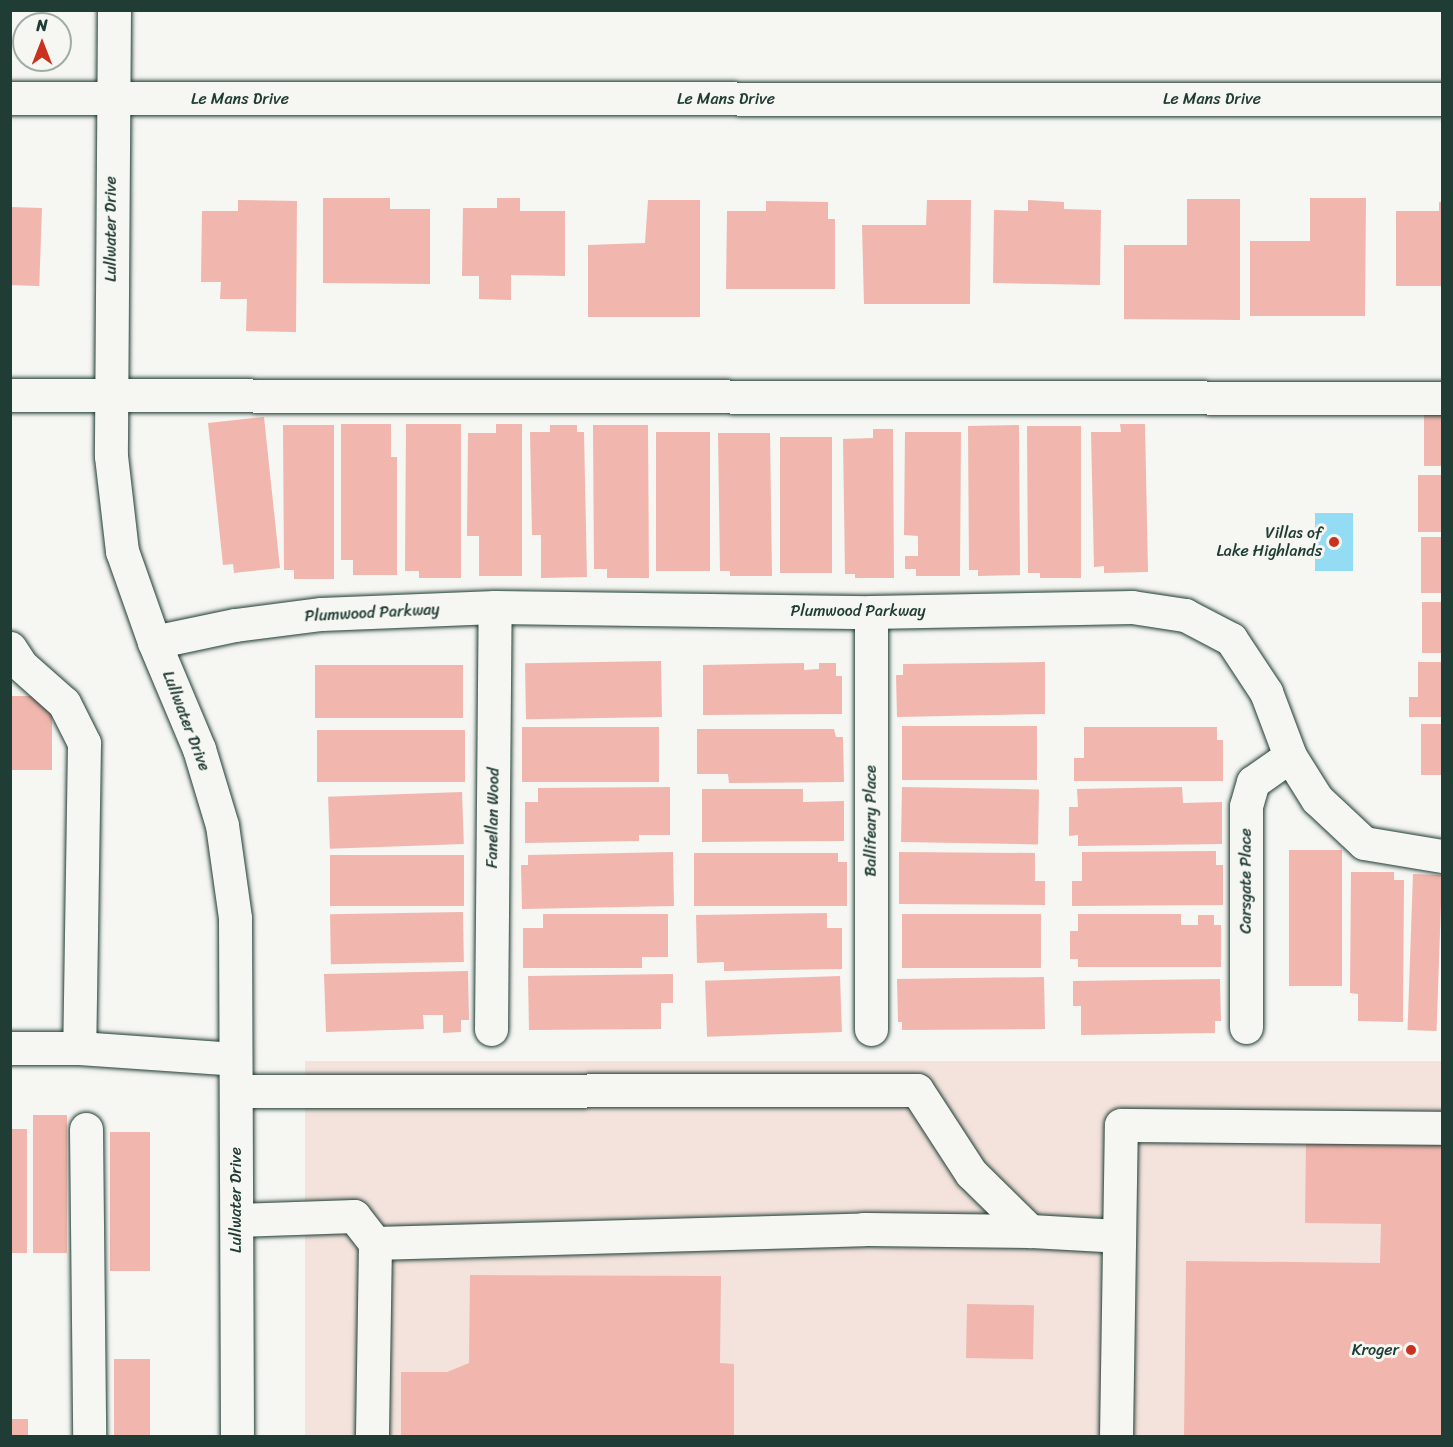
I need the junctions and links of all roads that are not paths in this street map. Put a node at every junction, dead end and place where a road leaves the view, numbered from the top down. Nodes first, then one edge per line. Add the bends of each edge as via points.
1 (114, 10) edge
2 (10, 98) edge
3 (112, 99) junction
4 (1443, 99) edge
5 (111, 394) junction
6 (10, 395) edge
7 (1443, 398) edge
8 (495, 608) junction
9 (871, 612) junction
10 (154, 642) junction
11 (10, 648) edge
12 (1290, 756) junction
13 (1443, 856) edge
14 (1246, 1028) dead end
15 (490, 1029) dead end
16 (871, 1029) dead end
17 (10, 1048) edge
18 (79, 1048) junction
19 (235, 1075) junction
20 (1443, 1128) edge
21 (86, 1130) dead end
22 (237, 1220) junction
23 (1030, 1231) junction
24 (1119, 1236) junction
25 (375, 1243) junction
26 (89, 1437) edge
27 (237, 1437) edge
28 (372, 1437) edge
29 (1116, 1437) edge

1 - 3 street, Lullwater Drive
2 - 3 street, Le Mans Drive
3 - 4 street, Le Mans Drive
3 - 5 street, Lullwater Drive
5 - 6 street
5 - 7 street
5 - 10 street, Lullwater Drive via 111,456 122,552
8 - 9 street, Plumwood Parkway
8 - 10 street, Plumwood Parkway via 321,614 235,625
8 - 15 street, Fanellan Wood
9 - 12 street, Plumwood Parkway via 1132,608 1185,615 1231,639 1266,692
9 - 16 street, Ballifeary Place
10 - 19 street, Lullwater Drive via 200,749 222,825 235,918
11 - 18 street via 21,665 64,703 84,743
12 - 13 street, Plumwood Parkway via 1317,799 1364,843
12 - 14 street, Carsgate Place via 1253,782 1246,806
17 - 18 street
18 - 19 street
19 - 22 street, Lullwater Drive
19 - 23 street via 917,1090 971,1173
20 - 24 street via 1121,1125
21 - 26 street
22 - 25 street via 354,1216
22 - 27 street, Lullwater Drive
23 - 24 street
23 - 25 street via 863,1229
24 - 29 street
25 - 28 street

